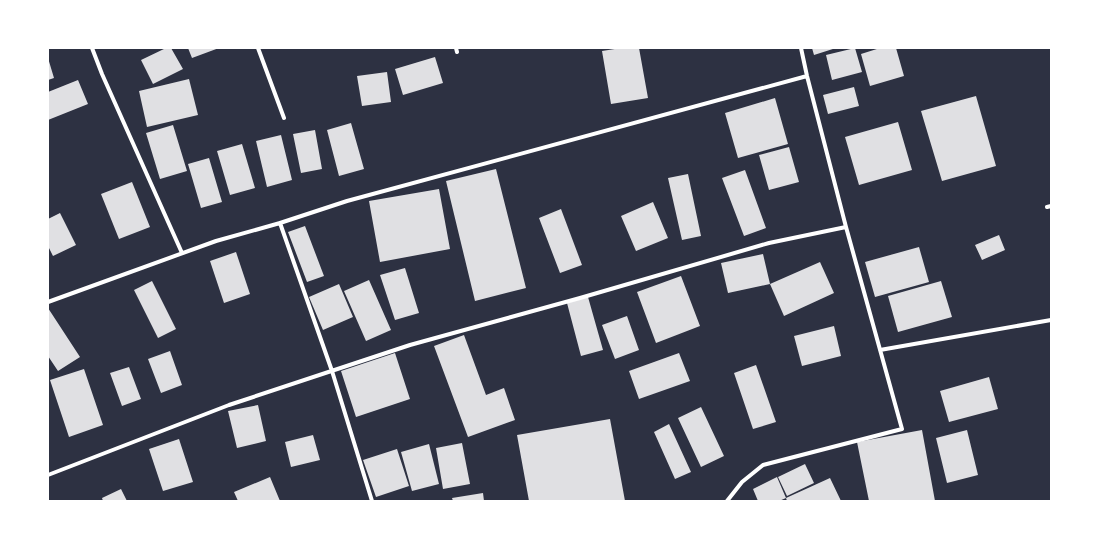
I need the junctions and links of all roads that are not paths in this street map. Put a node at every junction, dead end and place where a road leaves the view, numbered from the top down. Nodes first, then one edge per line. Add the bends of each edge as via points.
1 (92, 48) edge
2 (258, 48) edge
3 (801, 48) edge
4 (806, 76) junction
5 (284, 118) dead end
6 (280, 223) junction
7 (846, 226) junction
8 (182, 253) junction
9 (48, 302) edge
10 (1051, 320) edge
11 (880, 350) junction
12 (332, 371) junction
13 (48, 475) edge
14 (372, 501) edge
15 (727, 501) edge

1 - 8 street
2 - 5 street
3 - 4 street
4 - 6 street via 347,201
4 - 7 street
6 - 8 street
6 - 12 street
7 - 11 street
7 - 12 street via 769,243 410,345
8 - 9 street
10 - 11 street
11 - 15 street via 902,429 763,466 742,482
12 - 13 street via 228,405
12 - 14 street

